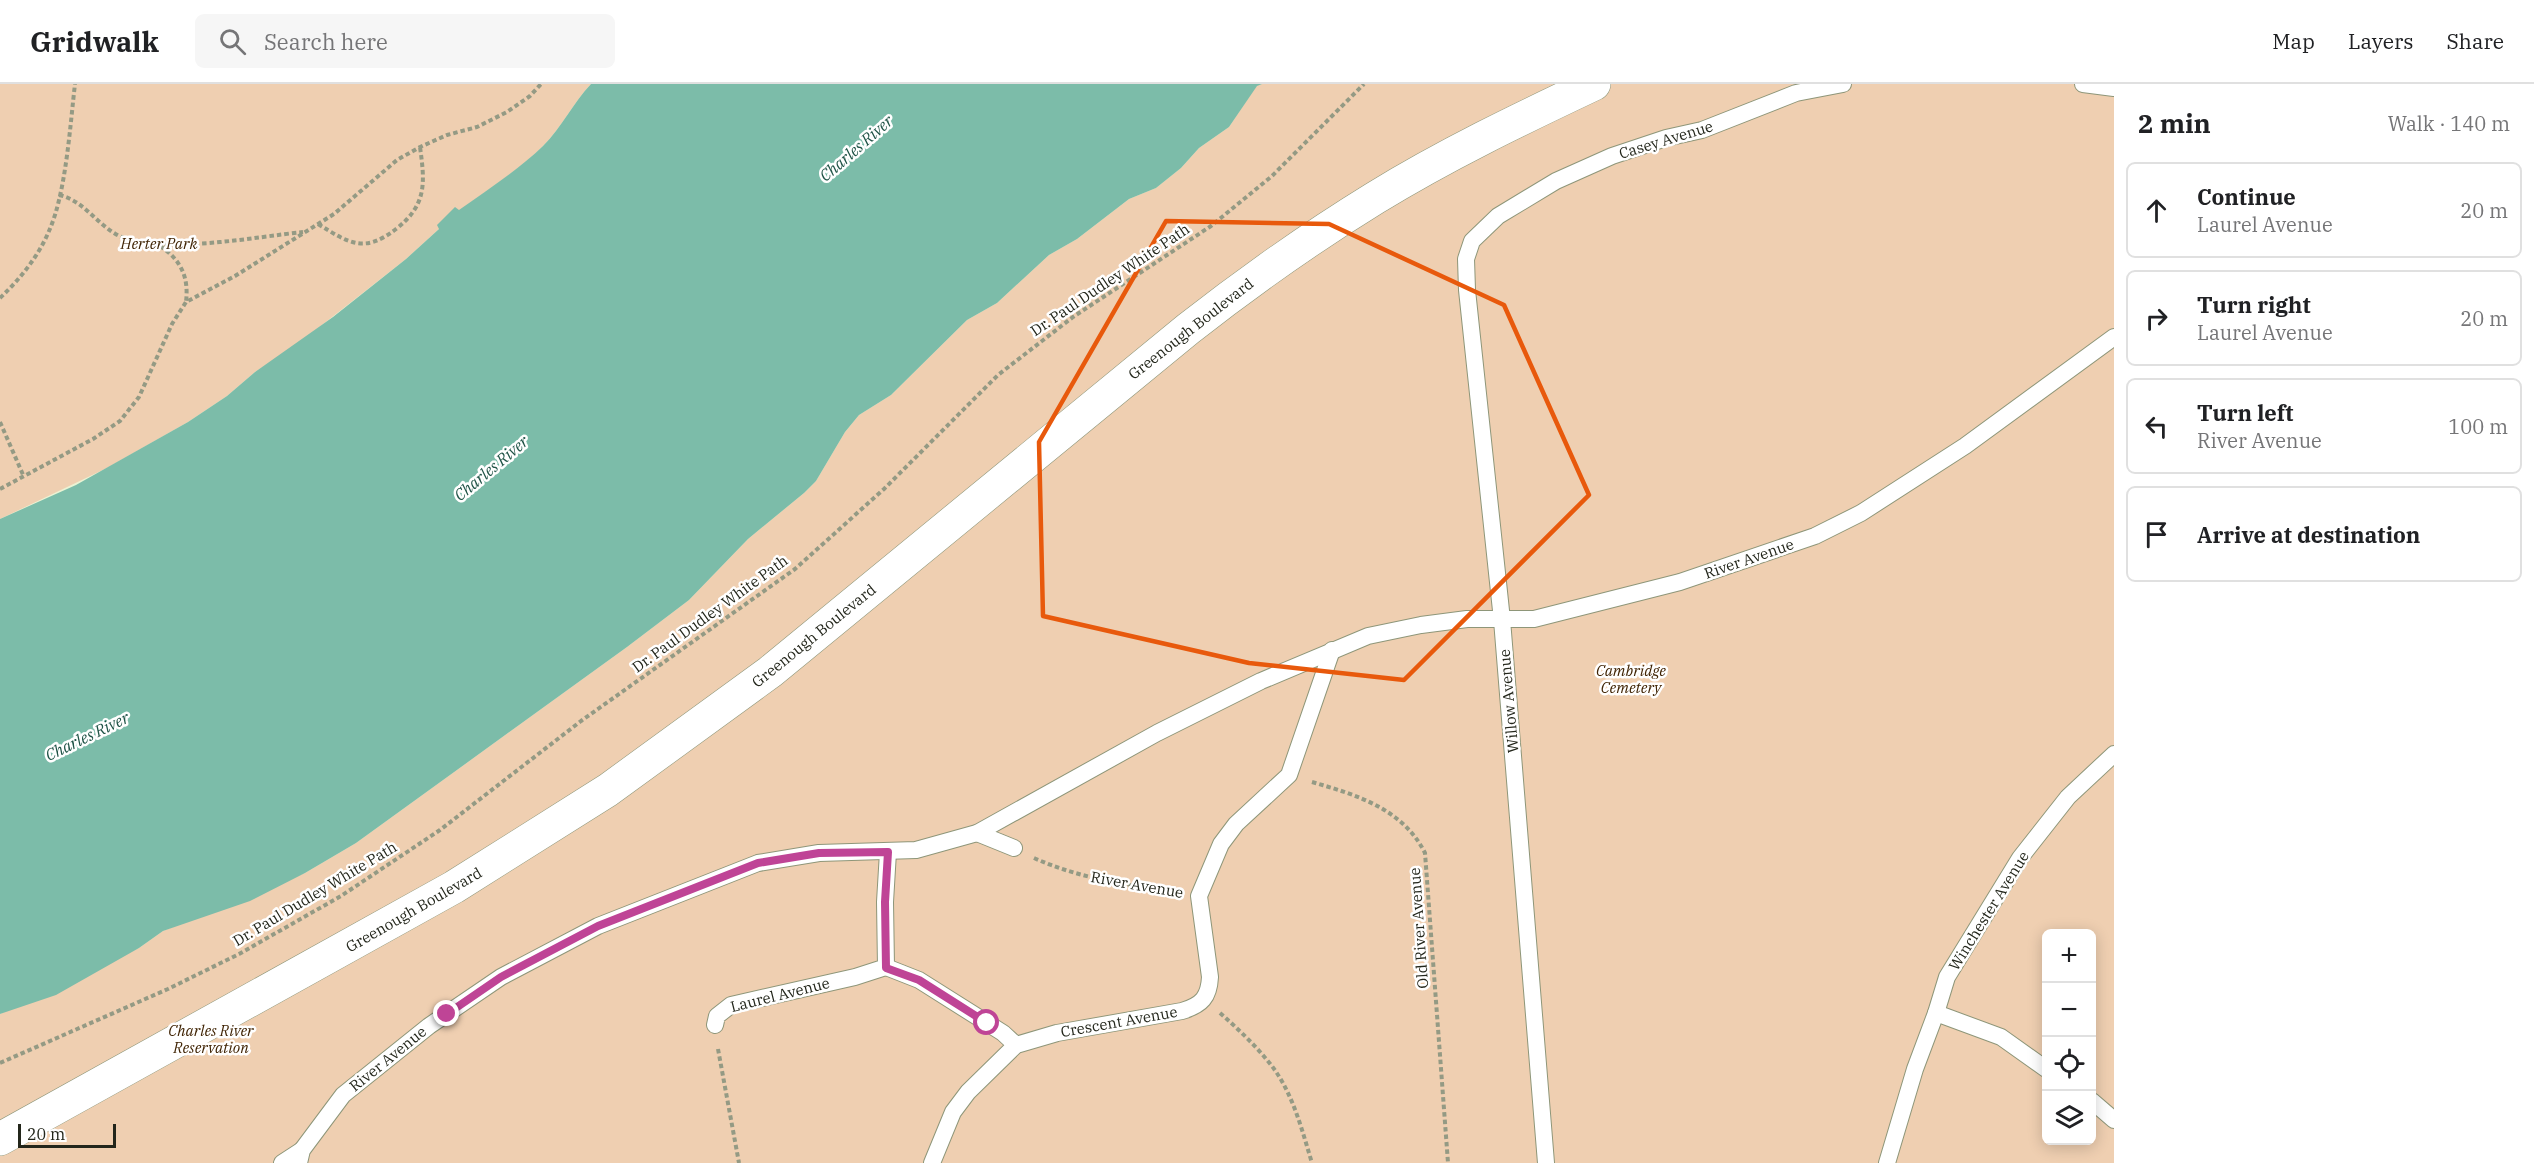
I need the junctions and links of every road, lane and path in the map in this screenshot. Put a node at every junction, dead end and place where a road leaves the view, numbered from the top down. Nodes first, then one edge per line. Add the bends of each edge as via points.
1 (75, 84) edge
2 (541, 84) edge
3 (1364, 84) edge
4 (1594, 84) edge
5 (1843, 84) edge
6 (2083, 84) edge
7 (2114, 88) edge
8 (420, 147) junction
9 (59, 195) junction
10 (318, 224) junction
11 (303, 232) junction
12 (1472, 241) joint
13 (160, 245) junction
14 (0, 298) edge
15 (186, 302) junction
16 (2114, 337) edge
17 (0, 422) edge
18 (24, 477) junction
19 (0, 489) edge
20 (1502, 620) junction
21 (1332, 650) junction
22 (2114, 754) edge
23 (1288, 775) junction
24 (977, 833) junction
25 (1014, 848) joint
26 (888, 852) junction
27 (1199, 896) junction
28 (886, 968) junction
29 (1205, 1000) junction
30 (1936, 1013) junction
31 (715, 1025) joint
32 (1016, 1045) junction
33 (0, 1063) edge
34 (2042, 1066) edge
35 (2096, 1105) edge
36 (2114, 1120) edge
37 (0, 1139) edge
38 (301, 1157) edge
39 (282, 1163) edge
40 (739, 1163) edge
41 (932, 1163) edge
42 (1312, 1163) edge
43 (1448, 1163) edge
44 (1546, 1163) edge
45 (1887, 1163) edge

1 - 9 path
2 - 8 path via 507,112
3 - 33 path, Dr. Paul Dudley White Path via 1272,176 1211,226 1092,303 998,375 884,489 795,569 598,709 440,830 341,896 239,954 168,990
4 - 37 main road, Greenough Boulevard via 1395,186 1236,292 770,672 590,802 419,907
5 - 12 lane, Casey Avenue via 1796,93 1702,130 1612,156 1556,181 1498,216
6 - 7 lane
8 - 10 path
8 - 10 path via 423,188 419,204 412,216 386,237 376,243 358,243
9 - 13 path via 76,201 113,233
9 - 14 path via 50,230 39,250 21,277
10 - 11 path
11 - 13 path
11 - 15 path
12 - 20 lane, Willow Avenue via 1466,259 1467,290
13 - 15 path via 178,261 188,287
15 - 18 path via 139,397 120,421
16 - 20 lane, River Avenue via 1965,446 1861,513 1815,536 1680,582 1534,619
17 - 18 path
18 - 19 path
20 - 21 lane, River Avenue via 1467,619 1421,625 1368,636
20 - 44 lane, Willow Avenue
21 - 23 lane, River Avenue
21 - 24 lane, River Avenue via 1157,733
22 - 30 lane, Winchester Avenue via 2068,797 2020,858 1947,977
23 - 27 lane, River Avenue via 1236,824 1221,844
23 - 43 path, Old River Avenue via 1341,790 1385,810 1418,838 1425,853
24 - 25 lane
24 - 26 lane, River Avenue via 916,850
25 - 27 path, River Avenue via 1056,868 1114,883
26 - 28 lane
26 - 38 lane, River Avenue via 819,853 758,863 598,926 501,977 429,1026 343,1095
27 - 29 lane via 1210,977
28 - 31 lane, Laurel Avenue via 731,1005 717,1016
28 - 32 lane via 919,980
29 - 32 lane, Crescent Avenue via 1182,1011 1057,1033
29 - 42 path via 1269,1062 1295,1107
30 - 34 lane via 2001,1037
30 - 45 lane, Winchester Avenue
31 - 40 path, Laurel Avenue
32 - 41 lane, Crescent Avenue via 953,1112
35 - 36 lane
38 - 39 lane

